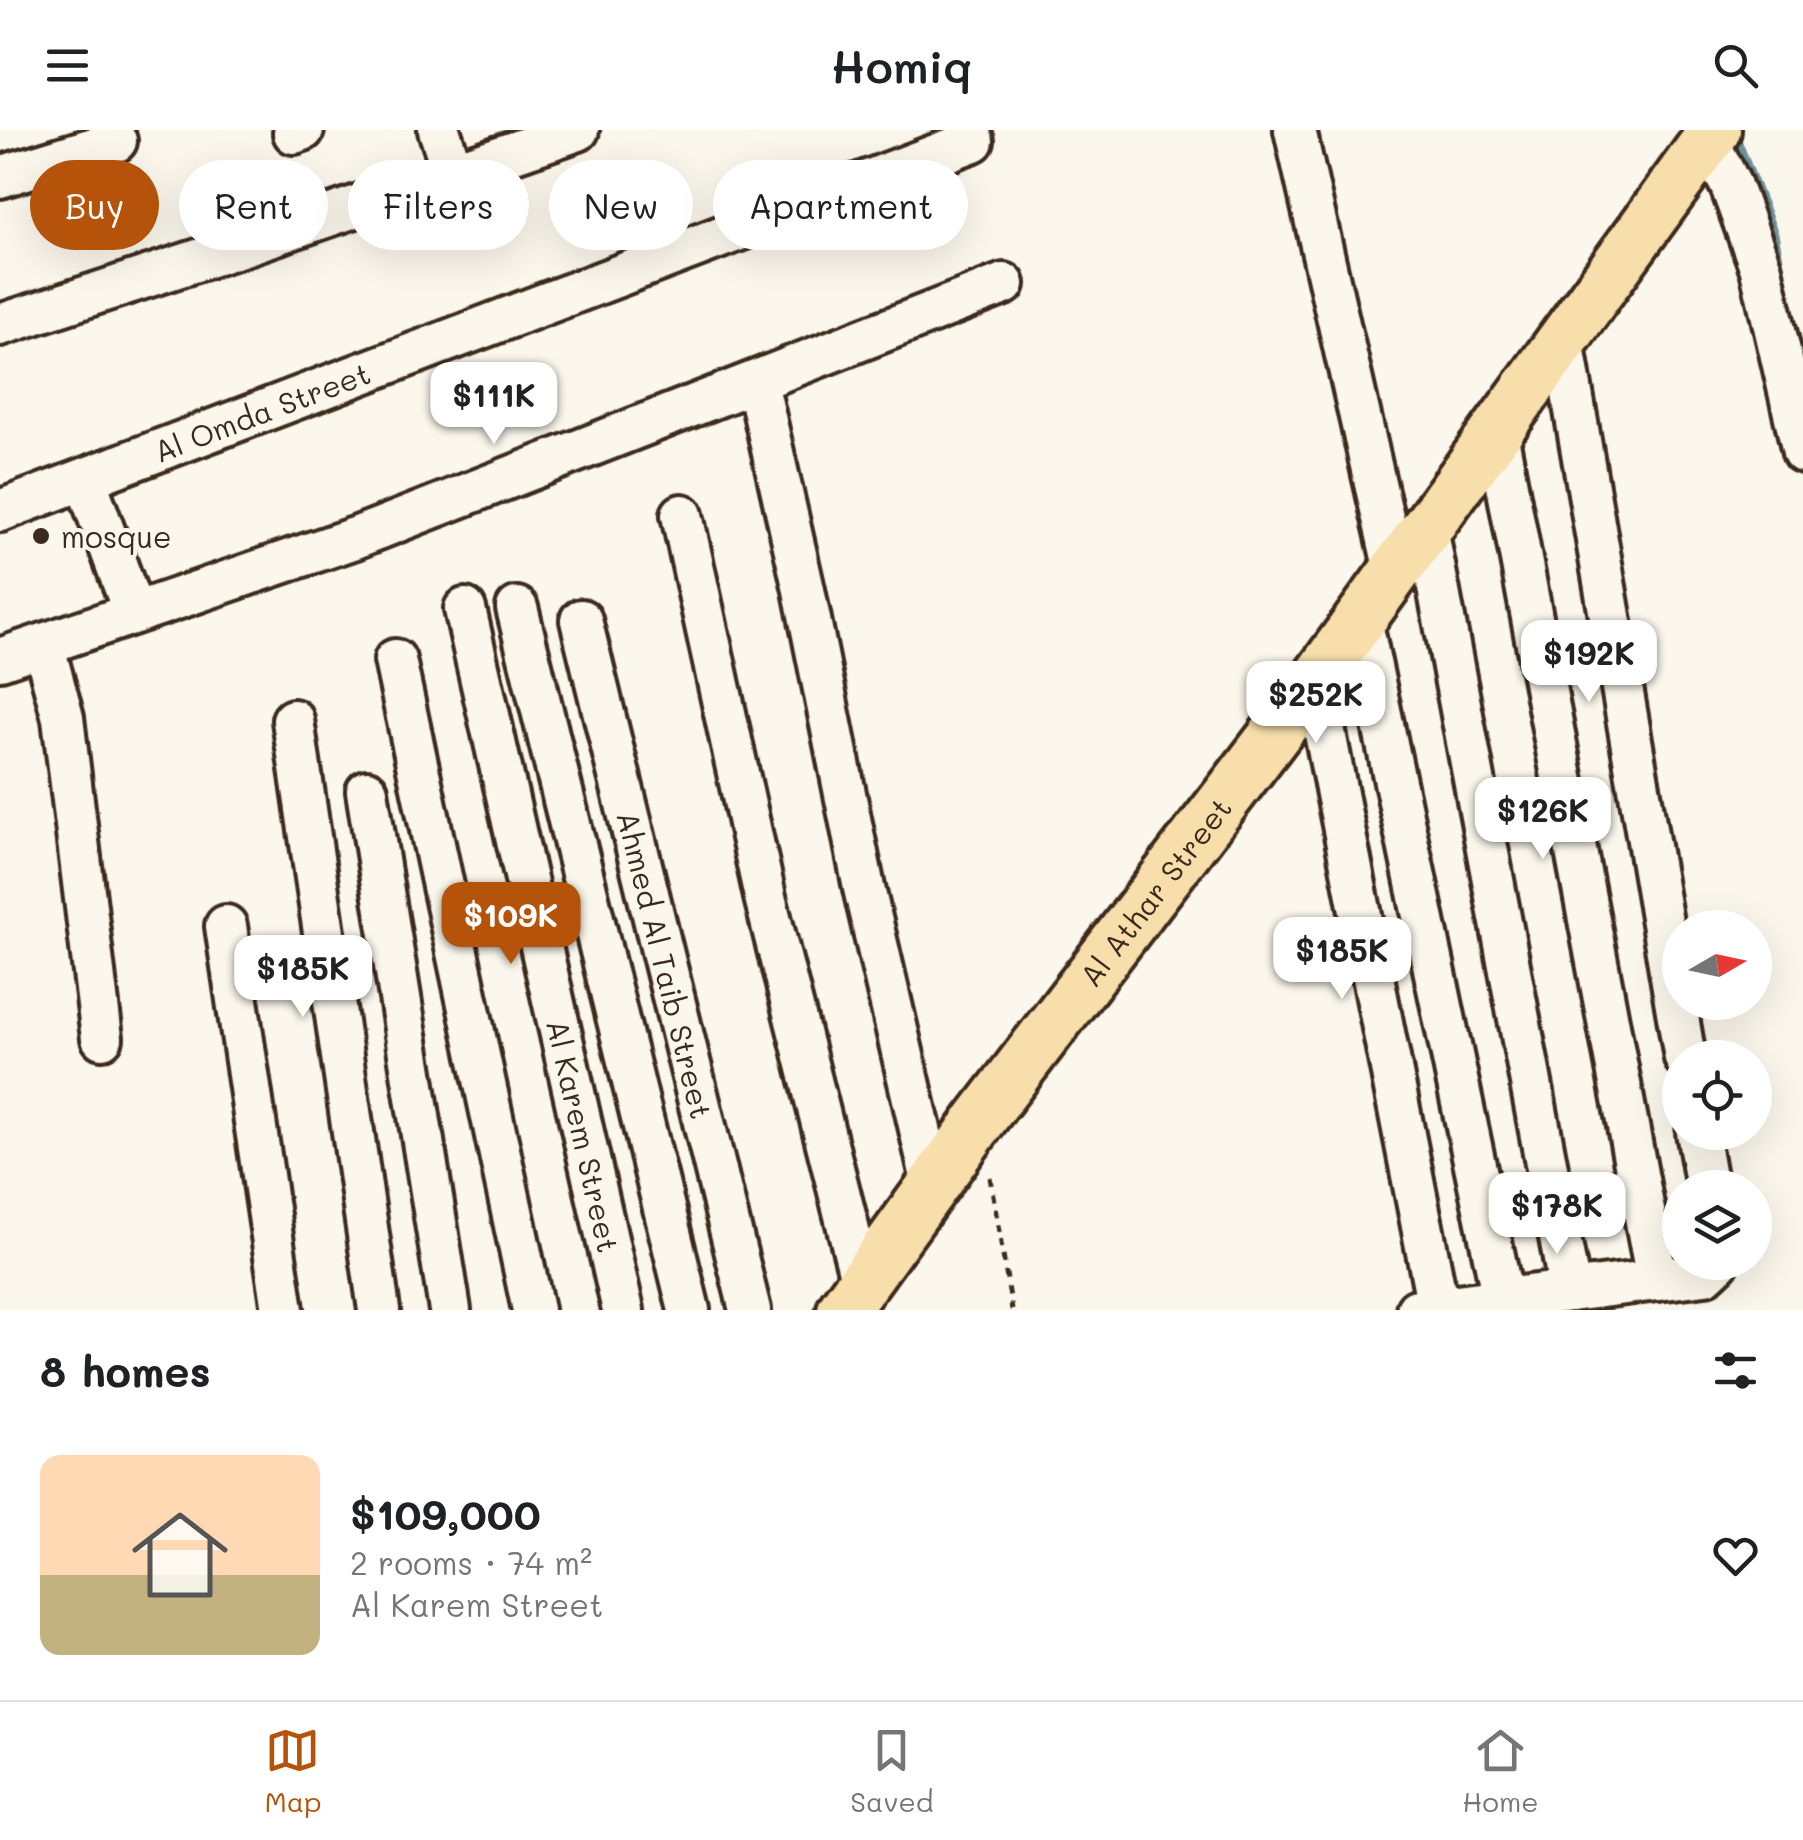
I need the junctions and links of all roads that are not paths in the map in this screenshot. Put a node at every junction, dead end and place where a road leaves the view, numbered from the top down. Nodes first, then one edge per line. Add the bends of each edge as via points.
1 (439, 130) edge
2 (578, 130) edge
3 (1296, 130) edge
4 (1711, 136) edge
5 (116, 140) dead end
6 (973, 141) dead end
7 (449, 160) edge
8 (493, 160) edge
9 (0, 177) edge
10 (348, 209) edge
11 (1004, 284) dead end
12 (0, 325) edge
13 (1563, 340) junction
14 (757, 382) junction
15 (1497, 432) junction
16 (1803, 452) edge
17 (85, 479) junction
18 (0, 511) edge
19 (682, 515) dead end
20 (1427, 528) junction
21 (1396, 572) junction
22 (517, 608) dead end
23 (465, 609) dead end
24 (134, 613) junction
25 (1361, 619) junction
26 (581, 620) dead end
27 (44, 646) junction
28 (0, 659) edge
29 (394, 660) dead end
30 (1315, 682) junction
31 (293, 720) dead end
32 (367, 791) dead end
33 (226, 926) dead end
34 (102, 1038) dead end
35 (1681, 1040) edge
36 (933, 1185) junction
37 (1662, 1279) edge
38 (1657, 1280) junction
39 (1570, 1290) junction
40 (852, 1296) edge
41 (1494, 1304) edge
42 (1428, 1309) edge
43 (283, 1310) edge
44 (379, 1310) edge
45 (450, 1310) edge
46 (533, 1310) edge
47 (623, 1310) edge
48 (689, 1310) edge
49 (750, 1310) edge

1 - 7 street
2 - 8 street
3 - 21 street
4 - 13 main road, Al Athar Street
4 - 16 street via 1761,269
5 - 9 street
6 - 17 street, Al Omda Street
10 - 12 street
11 - 14 street
13 - 15 main road, Al Athar Street
13 - 35 street
14 - 24 street via 355,538
14 - 36 street
15 - 20 main road, Al Athar Street
15 - 38 street
17 - 18 street, Al Omda Street
17 - 24 street
19 - 40 street
20 - 21 main road, Al Athar Street
20 - 39 street
21 - 25 main road, Al Athar Street
22 - 48 street
23 - 47 street, Al Karem Street
24 - 27 street
25 - 30 main road, Al Athar Street
25 - 41 street
26 - 49 street, Ahmed Al Taib Street
27 - 28 street
27 - 34 street via 63,718
29 - 46 street
30 - 36 main road, Al Athar Street
30 - 42 street
31 - 44 street
32 - 45 street
33 - 43 street
36 - 40 main road, Al Athar Street
37 - 38 street
38 - 39 street
39 - 41 street
41 - 42 street

